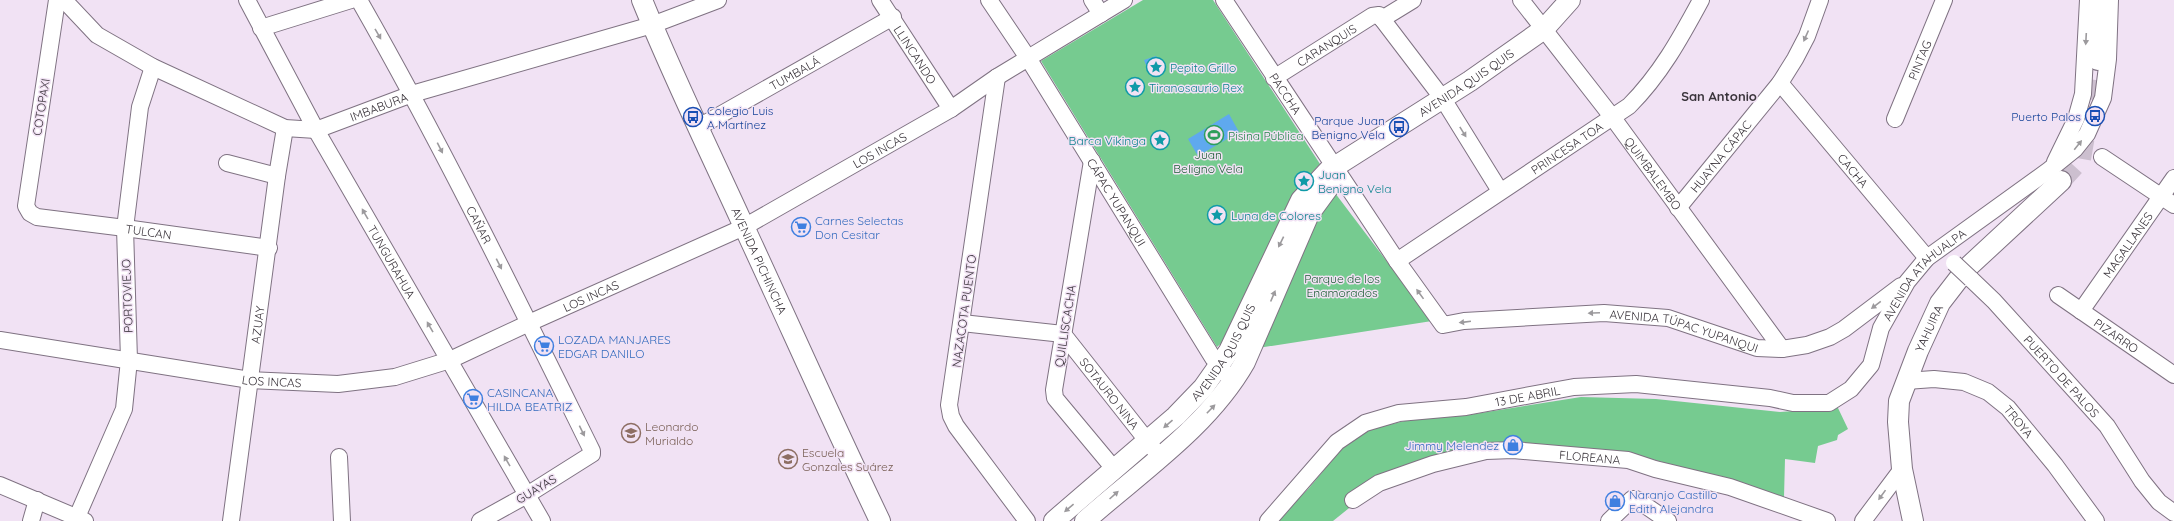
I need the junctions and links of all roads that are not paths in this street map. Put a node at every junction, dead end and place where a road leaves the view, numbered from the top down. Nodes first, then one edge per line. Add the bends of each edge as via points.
1 (57, 0) edge
2 (64, 0) edge
3 (247, 0) edge
4 (351, 0) edge
5 (359, 0) edge
6 (642, 0) edge
7 (718, 0) edge
8 (880, 0) edge
9 (989, 0) edge
10 (1092, 0) edge
11 (1124, 0) edge
12 (1224, 0) edge
13 (1413, 0) edge
14 (1521, 0) edge
15 (1570, 0) edge
16 (1701, 0) edge
17 (1820, 0) edge
18 (1944, 0) edge
19 (2088, 0) edge
20 (2099, 0) edge
21 (2110, 0) edge
22 (1101, 14) junction
23 (1381, 17) junction
24 (893, 18) junction
25 (652, 25) junction
26 (261, 28) junction
27 (1544, 30) junction
28 (1028, 58) junction
29 (2098, 60) tunnel mouth
30 (153, 67) junction
31 (997, 77) junction
32 (1274, 78) junction
33 (1780, 83) junction
34 (412, 94) junction
35 (1442, 99) junction
36 (951, 109) junction
37 (1613, 118) junction
38 (1895, 119) dead end
39 (286, 128) junction
40 (697, 128) junction
41 (316, 130) junction
42 (2102, 158) dead end
43 (1092, 162) junction
44 (227, 163) dead end
45 (1337, 169) junction
46 (277, 176) junction
47 (2055, 176) junction
48 (2174, 178) edge
49 (1500, 191) junction
50 (2168, 201) edge
51 (1678, 208) junction
52 (30, 213) joint
53 (744, 227) junction
54 (125, 228) junction
55 (1946, 243) junction
56 (269, 248) junction
57 (1926, 258) junction
58 (1397, 262) junction
59 (1907, 282) junction
60 (2058, 295) dead end
61 (2081, 311) junction
62 (962, 322) junction
63 (529, 323) junction
64 (1443, 325) joint
65 (1063, 334) junction
66 (0, 340) edge
67 (1782, 349) junction
68 (130, 360) junction
69 (450, 360) junction
70 (1220, 366) junction
71 (2174, 376) edge
72 (250, 380) junction
73 (1906, 381) junction
74 (1234, 382) junction
75 (1829, 403) joint
76 (1149, 440) junction
77 (592, 454) joint
78 (338, 457) dead end
79 (1160, 457) junction
80 (1902, 468) junction
81 (1115, 470) junction
82 (0, 485) edge
83 (527, 495) junction
84 (37, 500) junction
85 (1353, 500) dead end
86 (2174, 513) edge
87 (81, 519) edge
88 (31, 521) edge
89 (231, 521) edge
90 (342, 521) edge
91 (480, 521) edge
92 (542, 521) edge
93 (880, 521) edge
94 (1027, 521) edge
95 (1054, 521) edge
96 (1084, 521) edge
97 (1268, 521) edge
98 (1609, 521) edge
99 (1668, 521) edge
100 (1827, 521) edge
101 (1863, 521) edge
102 (1913, 521) edge
103 (2096, 521) edge

1 - 52 street, COTOPAXI via 26,206
2 - 30 street, IMBABURA via 97,35
3 - 26 street, TUNGURAHUA
4 - 26 street
5 -> 34 street, CAÑAR
6 - 25 main road, AVENIDA PICHINCHA
7 - 25 street, IMBABURA
8 - 24 street, LLINCANDO
9 - 28 street, CÁPAC YUPANQUI
10 - 22 street
11 - 22 street, LOS INCAS
12 - 32 street, PACCHA
13 - 23 street, CARANQUIS
14 - 27 street, QUIMBALEMBO
15 - 27 main road, AVENIDA QUIS QUIS
16 - 37 street, PRINCESA TOA via 1657,75 1629,106
17 -> 33 street, HUAYNA CÁPAC via 1807,36
18 - 38 street, PINTAG
19 -> 47 street, AVENIDA ATAHUALPA via 2083,94 2076,119 2059,157
20 - 29 main road
47 -> 21 street, AVENIDA ATAHUALPA via 2087,134 2103,98 2108,59
22 - 28 street, LOS INCAS
23 - 32 street, CARANQUIS via 1372,16
23 - 35 street
24 - 36 street, LLINCANDO
24 - 40 street, TUMBALÁ
25 - 34 street, IMBABURA
25 - 40 main road, AVENIDA PICHINCHA
26 - 41 street, TUNGURAHUA
27 - 35 main road, AVENIDA QUIS QUIS
27 - 37 street, QUIMBALEMBO
28 - 31 street, LOS INCAS
28 - 43 street, CÁPAC YUPANQUI
30 - 39 street, IMBABURA
30 - 54 street, PORTOVIEJO via 140,106
31 - 36 street, LOS INCAS
31 - 62 street, NAZACOTA PUENTO
32 - 45 street, PACCHA
33 - 51 street, HUAYNA CÁPAC
33 - 57 street, CACHA
34 - 41 street, IMBABURA
34 -> 63 street, CAÑAR
35 - 45 main road, AVENIDA QUIS QUIS
35 -> 49 street
36 - 53 street, LOS INCAS
37 - 49 street, PRINCESA TOA
37 - 51 street, QUIMBALEMBO
39 - 41 street, IMBABURA
39 - 46 street, AZUAY
40 - 53 main road, AVENIDA PICHINCHA
69 -> 41 street, TUNGURAHUA
42 - 50 street
43 - 65 street, QUILLISCACHA
43 - 70 street, CÁPAC YUPANQUI
44 - 46 street
45 - 58 street, PACCHA
45 -> 70 main road, AVENIDA QUIS QUIS via 1301,200
74 -> 45 main road, AVENIDA QUIS QUIS via 1309,214
46 - 56 street, AZUAY
47 - 55 street, AVENIDA ATAHUALPA
47 - 73 main road, YAHUIRA via 1967,268 1940,303
48 - 50 street, MAGALLANES
49 - 58 street, PRINCESA TOA
50 - 61 street, MAGALLANES
51 - 67 street, QUIMBALEMBO
52 - 54 street, TULCAN via 37,217
53 - 63 street, LOS INCAS
53 - 93 main road, AVENIDA PICHINCHA via 800,354
54 - 56 street, TULCAN
54 - 68 street, PORTOVIEJO
55 - 57 street, AVENIDA ATAHUALPA
55 - 86 street, PUERTO DE PALOS, bridge via 1954,263 1994,301 2107,426 2142,481 2159,502
56 - 72 street, AZUAY
57 - 59 street, AVENIDA ATAHUALPA
64 -> 58 street, PACCHA
59 -> 67 street, AVENIDA TÚPAC YUPANQUI via 1830,337 1807,345
59 - 75 street, AVENIDA ATAHUALPA via 1881,328 1871,365 1851,389
60 - 61 street, PIZARRO
61 - 71 street, PIZARRO
62 - 65 street
62 - 94 street, NAZACOTA PUENTO via 950,405 951,416
63 - 69 street, LOS INCAS
63 -> 77 street, CAÑAR
67 -> 64 street, AVENIDA TÚPAC YUPANQUI via 1757,348 1668,318 1604,313 1464,321
65 - 76 street, SOTAURO NINA
65 - 81 street, QUILLISCACHA via 1055,398
66 - 68 street, LOS INCAS
68 - 72 street, LOS INCAS
68 - 87 street, PORTOVIEJO via 124,409
69 - 72 street, LOS INCAS via 395,376 338,384
83 -> 69 street, TUNGURAHUA
70 - 74 street, CÁPAC YUPANQUI
70 -> 76 main road, AVENIDA QUIS QUIS via 1182,410
72 - 89 street, AZUAY
73 - 80 main road, YAHUIRA via 1899,400
73 - 103 street, TROYA via 1934,379 1964,382 1988,392 2008,408 2055,465
79 -> 74 main road, AVENIDA QUIS QUIS via 1187,434
75 - 97 street, 13 DE ABRIL via 1793,404 1770,398 1695,389 1622,384 1574,387 1466,407 1399,413 1365,423 1337,442
76 - 79 street, SOTAURO NINA
76 - 81 main road, AVENIDA QUIS QUIS
77 - 83 street, GUAYAS
78 - 90 street
96 -> 79 main road, AVENIDA QUIS QUIS
80 -> 101 street
80 - 102 main road, YAHUIRA
81 -> 95 main road, AVENIDA QUIS QUIS
82 - 84 street
83 - 91 street, GUAYAS
83 - 92 street, TUNGURAHUA
84 - 87 street
84 - 88 street
85 - 100 street, FLOREANA via 1379,483 1433,464 1486,451 1513,450 1628,460 1730,487
98 - 99 street via 1630,500 1636,499

